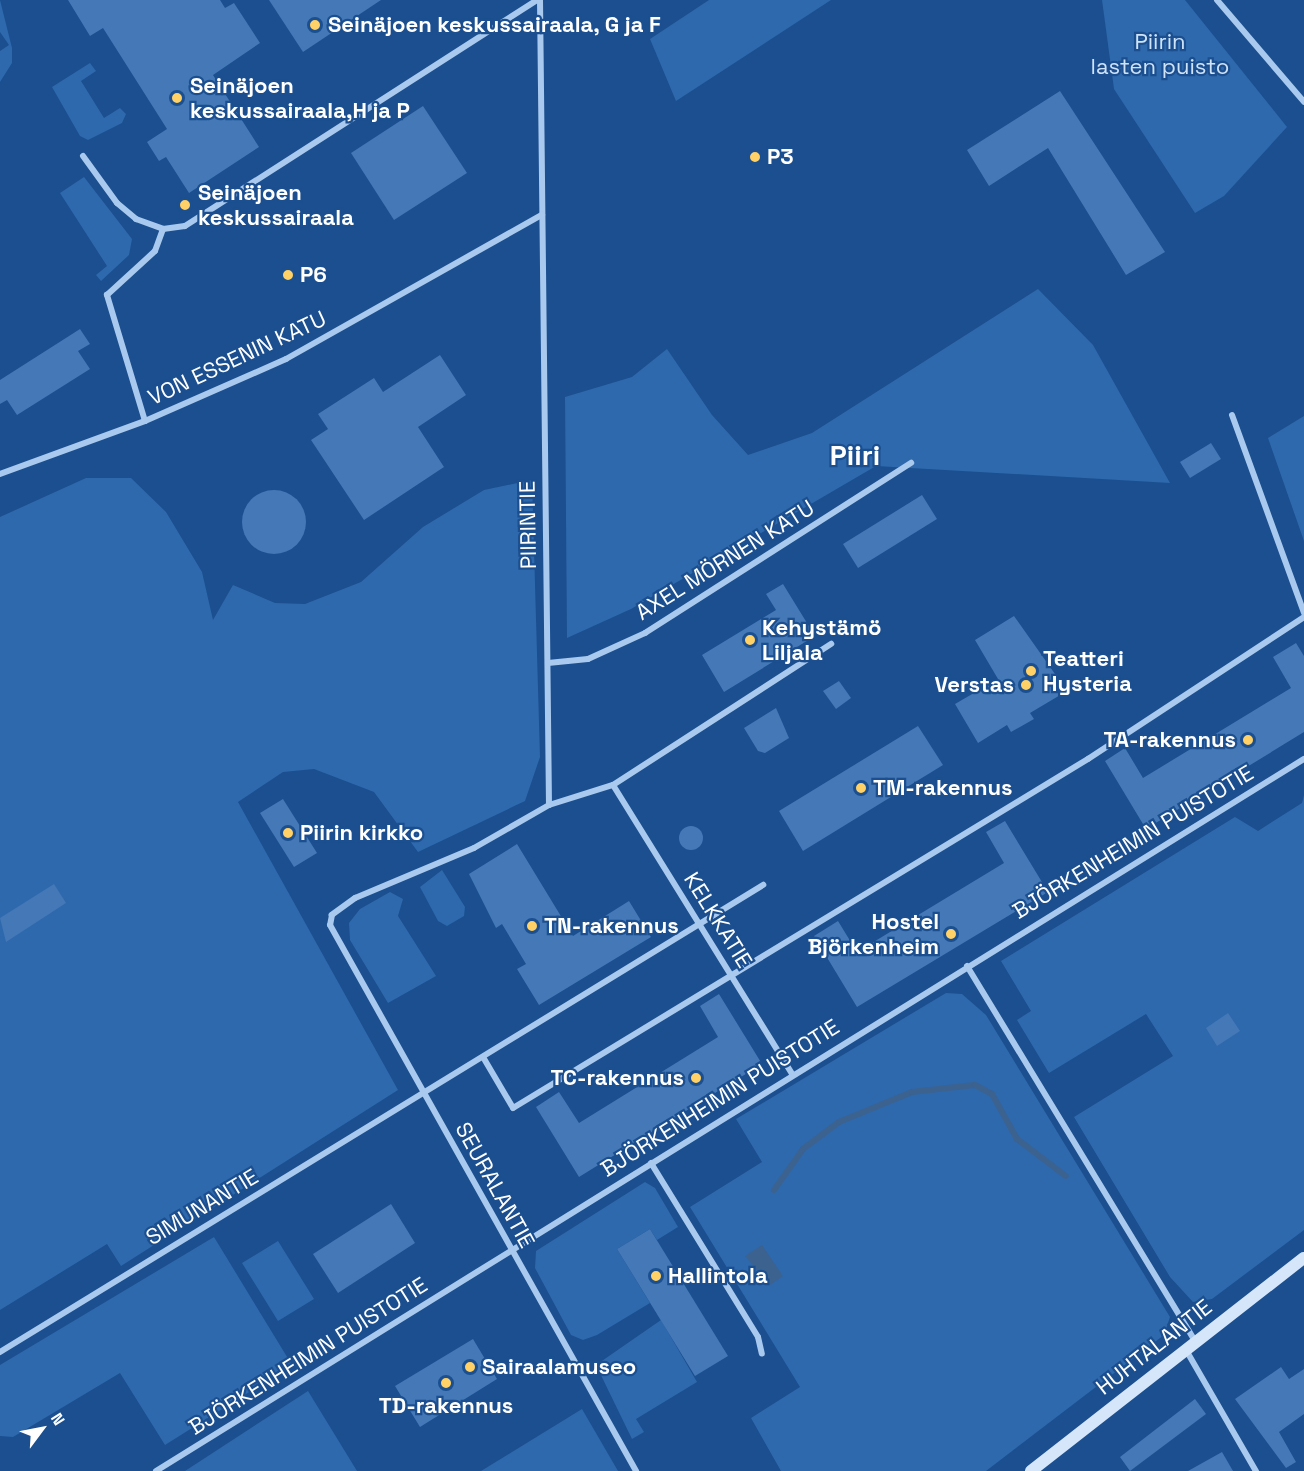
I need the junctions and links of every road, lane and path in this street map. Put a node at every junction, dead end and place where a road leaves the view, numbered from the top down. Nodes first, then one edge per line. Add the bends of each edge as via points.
1 (538, 0) edge
2 (1217, 0) edge
3 (1304, 102) edge
4 (83, 156) dead end
5 (542, 215) junction
6 (163, 229) junction
7 (1232, 416) dead end
8 (145, 421) junction
9 (911, 463) dead end
10 (0, 474) edge
11 (1304, 615) edge
12 (831, 644) dead end
13 (548, 663) junction
14 (1304, 759) edge
15 (613, 784) junction
16 (549, 805) junction
17 (764, 885) dead end
18 (699, 924) junction
19 (967, 966) junction
20 (731, 976) junction
21 (483, 1057) junction
22 (793, 1075) junction
23 (423, 1094) junction
24 (651, 1163) junction
25 (512, 1250) junction
26 (1304, 1258) edge
27 (1190, 1345) junction
28 (0, 1352) edge
29 (762, 1354) dead end
30 (156, 1471) edge
31 (636, 1471) edge
32 (1031, 1471) edge
33 (1256, 1471) edge

1 - 5 street, PIIRINTIE
1 - 6 street via 201,217
2 - 3 street
4 - 6 street via 117,203 136,219
5 - 8 street, VON ESSENIN KATU via 286,359
5 - 13 street, PIIRINTIE
6 - 8 street via 154,251 107,295
7 - 11 street
8 - 10 street, VON ESSENIN KATU
9 - 13 street, AXEL MÖRNEN KATU via 645,633 588,659
11 - 20 street via 1088,759
12 - 15 street
13 - 16 street, PIIRINTIE
14 - 19 street, BJÖRKENHEIMIN PUISTOTIE
15 - 16 street
15 - 18 street, KELKKATIE
16 - 23 street, SEURALANTIE via 474,848 392,880 332,915 336,943
17 - 18 street, SIMUNANTIE
18 - 20 street, KELKKATIE
18 - 21 street, SIMUNANTIE
19 - 22 street, BJÖRKENHEIMIN PUISTOTIE
19 - 27 street
20 - 21 street via 513,1108
20 - 22 street, KELKKATIE
21 - 23 street, SIMUNANTIE
22 - 24 street, BJÖRKENHEIMIN PUISTOTIE
23 - 25 street, SEURALANTIE
23 - 28 street, SIMUNANTIE
24 - 25 street, BJÖRKENHEIMIN PUISTOTIE
24 - 29 street via 758,1337
25 - 30 street, BJÖRKENHEIMIN PUISTOTIE
25 - 31 street, SEURALANTIE
26 - 27 main road, HUHTALANTIE
27 - 32 main road, HUHTALANTIE
27 - 33 street

